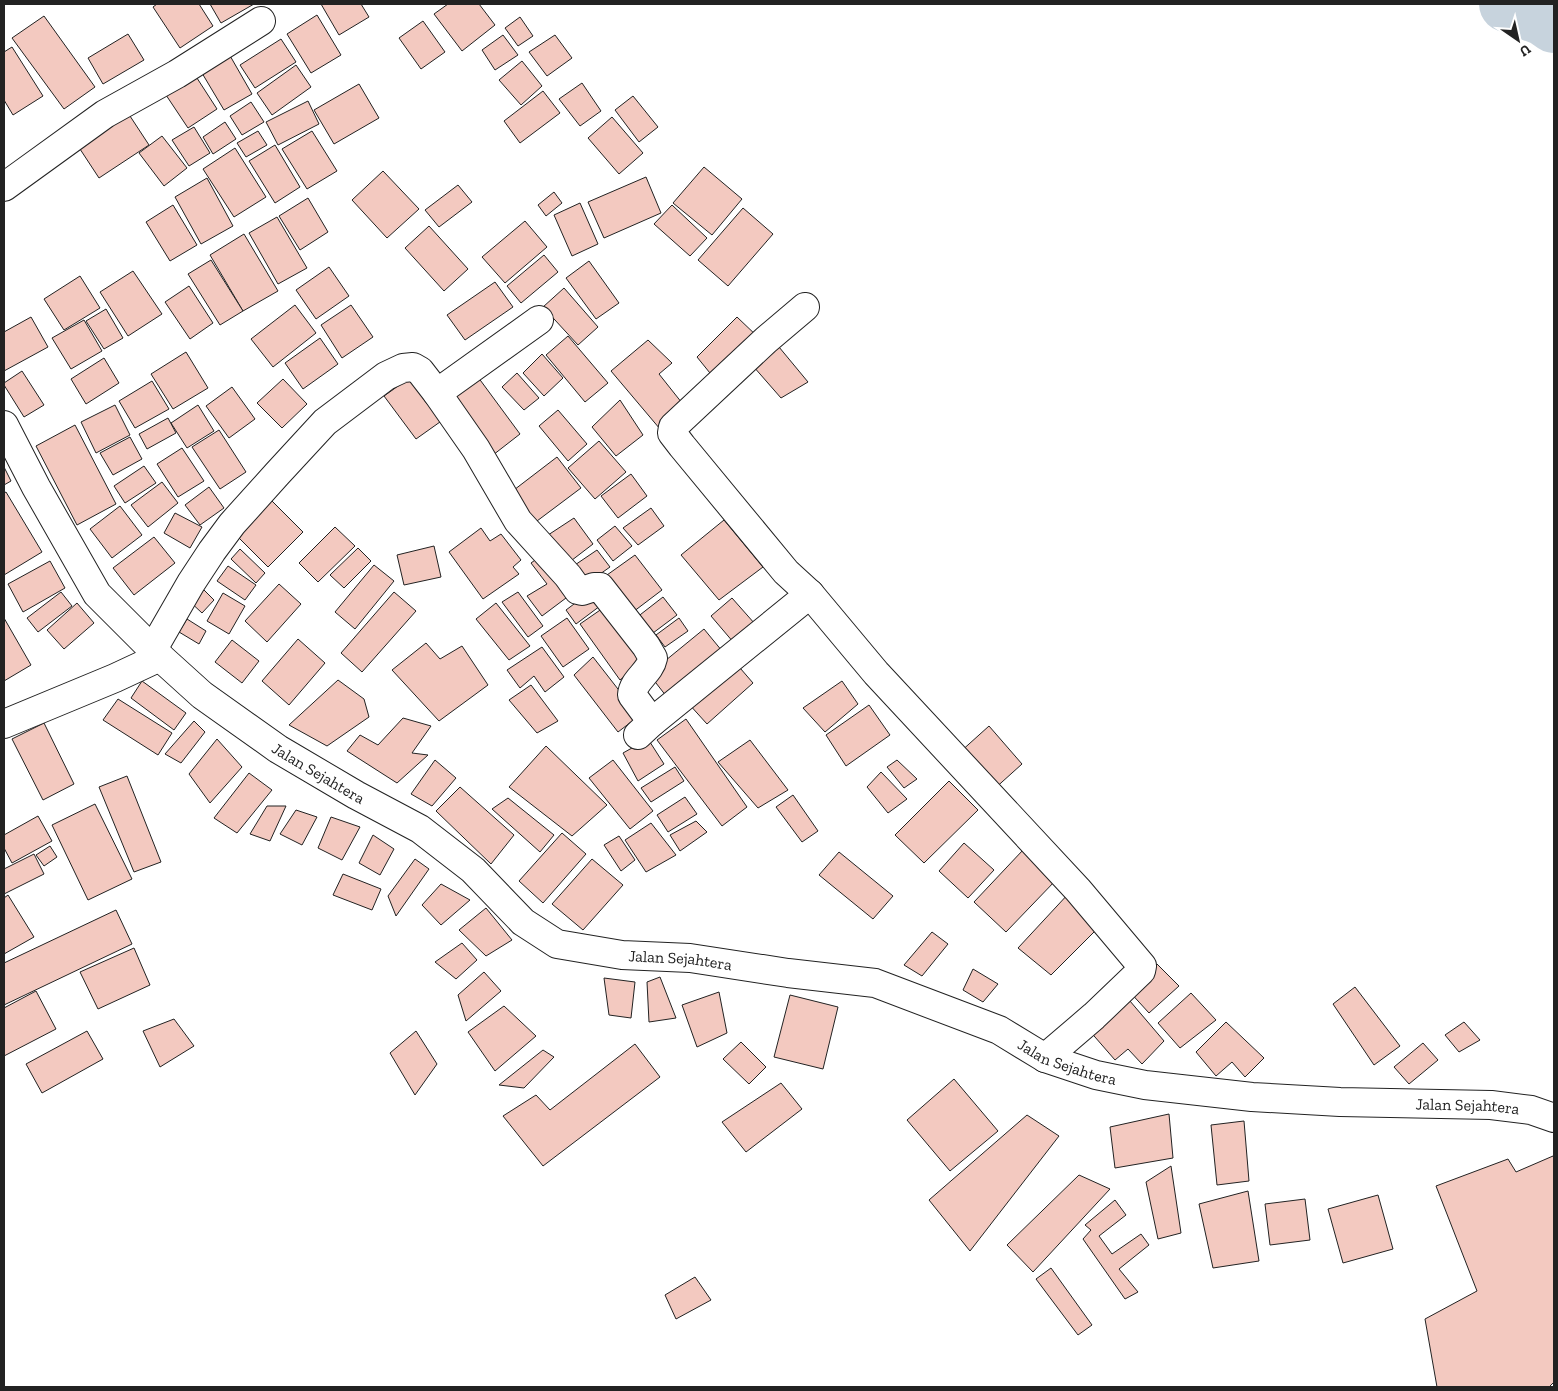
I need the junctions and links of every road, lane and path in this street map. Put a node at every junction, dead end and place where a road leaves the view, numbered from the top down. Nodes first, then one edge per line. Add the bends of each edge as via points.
1 (261, 21) dead end
2 (4, 187) edge
3 (805, 307) dead end
4 (539, 320) dead end
5 (438, 393) junction
6 (4, 425) edge
7 (810, 594) junction
8 (156, 653) junction
9 (4, 724) edge
10 (1045, 1058) junction
11 (1554, 1118) edge

1 - 2 street via 106,114
3 - 7 street via 673,427 672,432 786,572
4 - 5 street
5 - 7 street via 476,449 518,521 578,590 600,588 646,646 653,658 652,665 633,687 632,695 645,729
5 - 8 street via 413,366 402,368 386,376 325,422 232,524 191,583
6 - 8 street, Jalan Sejahtera via 97,594
7 - 10 street via 876,673 1078,890 1142,966 1141,971 1094,1016
8 - 9 street via 115,678
8 - 10 street, Jalan Sejahtera via 202,695 278,749 420,829 473,870 523,922 557,944 622,955 690,958 875,983 999,1030
10 - 11 street, Jalan Sejahtera via 1096,1075 1145,1085 1252,1097 1491,1105 1531,1110

